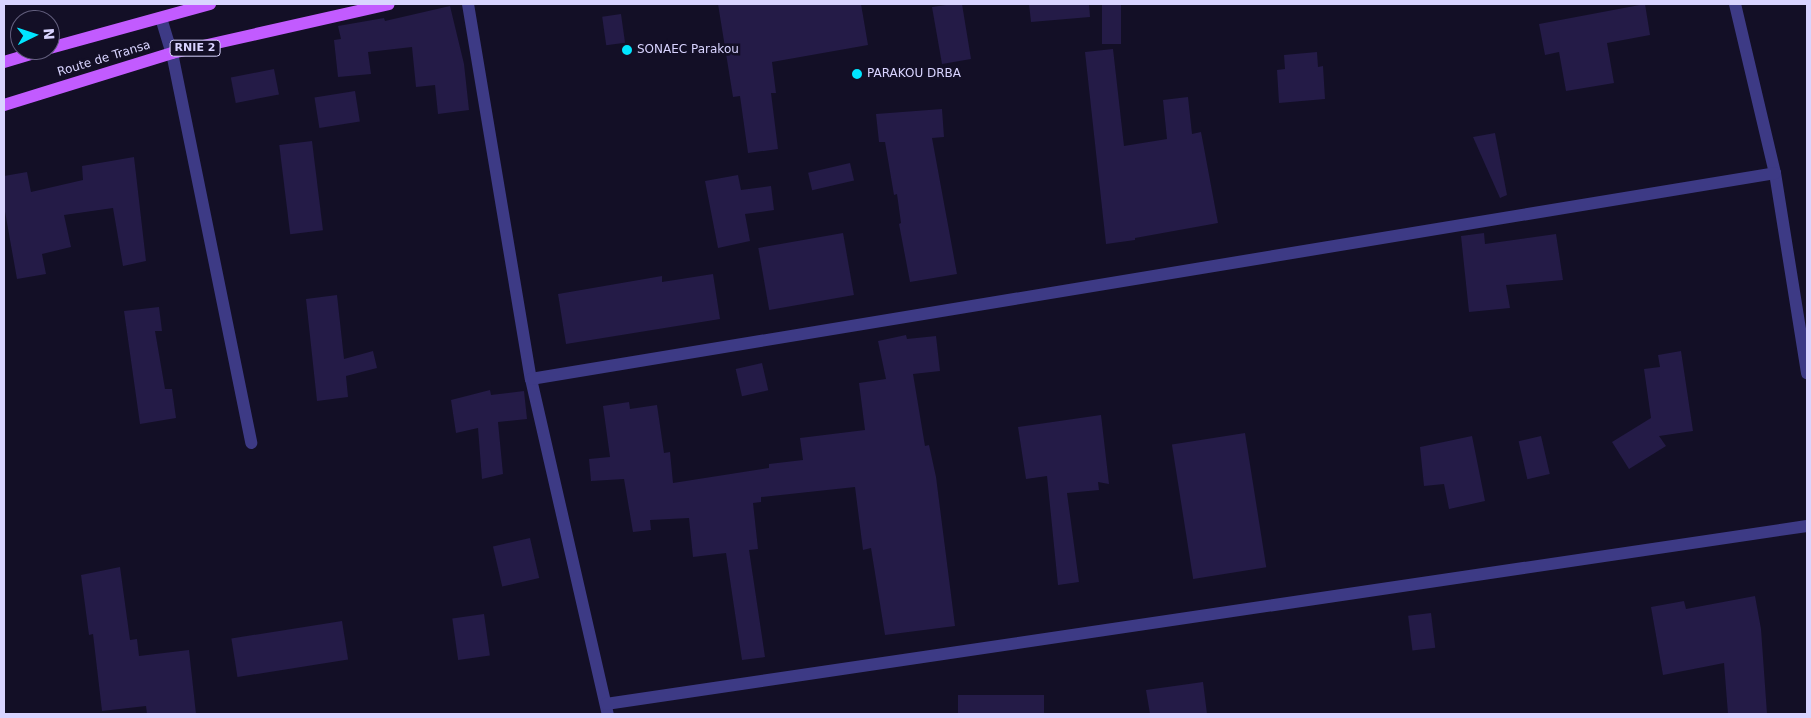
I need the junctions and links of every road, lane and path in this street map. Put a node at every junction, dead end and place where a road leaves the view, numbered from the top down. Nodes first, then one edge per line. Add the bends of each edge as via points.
1 (210, 4) edge
2 (389, 4) edge
3 (468, 4) edge
4 (1735, 4) edge
5 (161, 18) junction
6 (60, 45) edge
7 (172, 53) junction
8 (4, 104) edge
9 (1775, 173) junction
10 (1807, 373) edge
11 (531, 379) junction
12 (251, 443) dead end
13 (1807, 526) edge
14 (607, 709) edge

1 - 5 main road, Route de Transa
2 - 7 main road, Route de Transa / RNIE 2
3 - 11 street
4 - 9 street
5 - 6 main road, Route de Transa
5 - 7 street
7 - 8 main road, Route de Transa / RNIE 2
7 - 12 street
9 - 10 street
9 - 11 street
11 - 14 street
13 - 14 street

